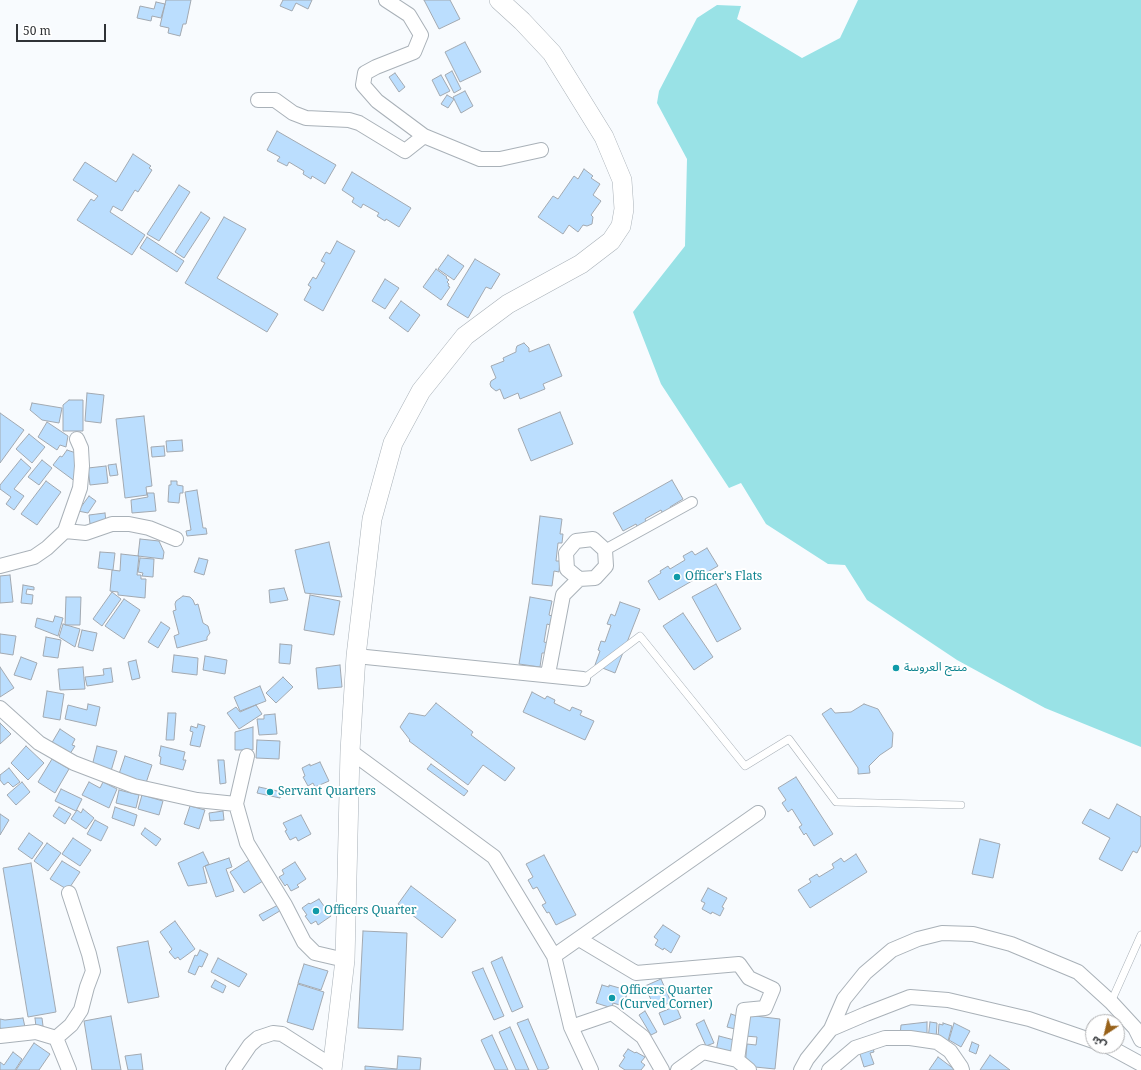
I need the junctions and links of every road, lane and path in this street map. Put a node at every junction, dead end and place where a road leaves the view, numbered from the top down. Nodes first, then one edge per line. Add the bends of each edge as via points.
1 (386, 0) edge
2 (499, 0) edge
3 (258, 100) dead end
4 (424, 136) junction
5 (541, 150) dead end
6 (76, 439) dead end
7 (692, 502) dead end
8 (65, 531) junction
9 (176, 539) dead end
10 (605, 550) junction
11 (0, 566) edge
12 (579, 579) junction
13 (356, 656) junction
14 (548, 674) junction
15 (583, 679) joint
16 (0, 708) edge
17 (350, 751) junction
18 (247, 756) dead end
19 (236, 804) junction
20 (961, 805) dead end
21 (758, 812) dead end
22 (69, 893) dead end
23 (1141, 935) edge
24 (579, 940) junction
25 (554, 956) junction
26 (345, 960) junction
27 (1112, 1002) junction
28 (571, 1027) junction
29 (831, 1029) junction
30 (0, 1036) edge
31 (56, 1038) junction
32 (1085, 1038) edge
33 (1141, 1040) edge
34 (1123, 1054) edge
35 (737, 1060) junction
36 (1141, 1064) edge
37 (332, 1068) edge
38 (70, 1070) edge
39 (232, 1070) edge
40 (591, 1070) edge
41 (662, 1070) edge
42 (678, 1070) edge
43 (749, 1070) edge
44 (801, 1070) edge
45 (829, 1070) edge
46 (962, 1070) edge

1 - 4 street via 409,15 421,35 414,52 365,73 363,85 377,101
2 - 13 main road via 552,53 604,136 622,180 624,209 621,226 611,241 581,264 508,304 465,336 421,391 393,443 372,519
3 - 4 street via 275,100 293,113 306,118 349,120 359,123 405,151
4 - 5 street via 480,159 500,159
6 - 8 street via 82,466 80,488
7 - 10 street
8 - 9 street via 86,533 112,524 129,524 149,528
8 - 11 street via 34,557
10 - 12 street via 606,566 595,578
10 - 12 street via 593,540 576,541 566,553 567,569
12 - 14 street via 563,595
13 - 14 street
13 - 17 main road
14 - 15 street
15 - 20 lane via 640,636 745,766 789,739 836,802
16 - 19 street via 39,743 74,763 134,786 197,800
17 - 25 street via 494,857
17 - 26 main road
18 - 19 street
19 - 26 street via 247,843 304,942 315,952
21 - 24 street
22 - 31 street via 93,971 81,1010 71,1025
23 - 27 lane
24 - 25 street
24 - 35 street via 636,972 739,964 749,978 773,989 765,1008 744,1010
25 - 28 street
26 - 37 main road
27 - 29 street via 1078,972 1048,959 1011,944 973,934 942,933 918,939 892,950 865,973 844,999
27 - 33 street via 1135,1028
28 - 40 street
28 - 41 street via 612,1013 643,1037
29 - 32 street via 910,997 963,1003 1029,1019
29 - 44 street
30 - 31 street via 36,1032
31 - 38 street
34 - 36 street
35 - 42 street via 703,1052
35 - 43 street
37 - 39 street via 282,1034 273,1033 258,1038 250,1045
45 - 46 street via 855,1048 885,1038 937,1042 950,1051

